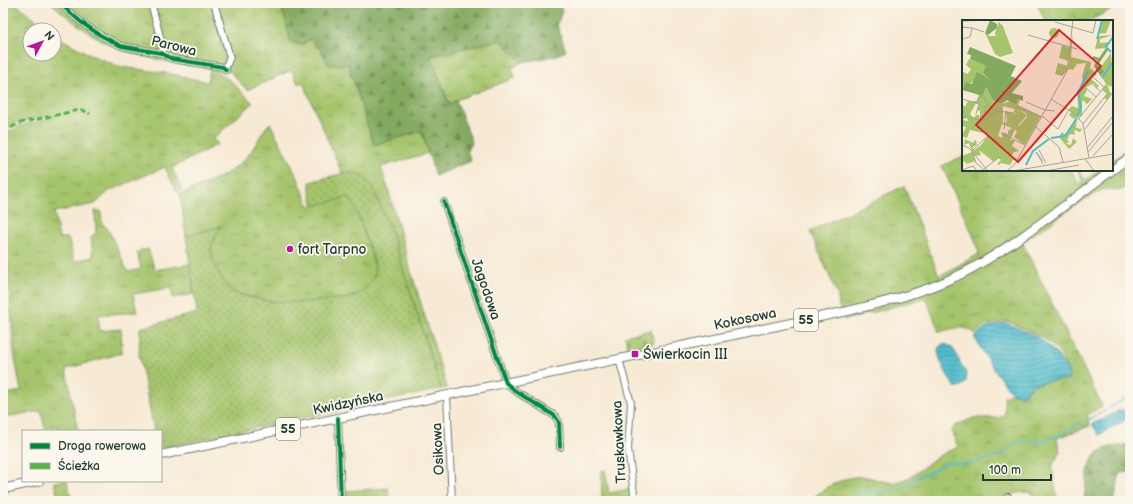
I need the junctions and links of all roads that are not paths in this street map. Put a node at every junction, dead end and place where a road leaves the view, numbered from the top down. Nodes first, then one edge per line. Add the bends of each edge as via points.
1 (59, 3) edge
2 (151, 3) edge
3 (214, 3) edge
4 (163, 54) junction
5 (1130, 157) edge
6 (1113, 170) edge
7 (1111, 171) edge
8 (444, 202) dead end
9 (619, 359) junction
10 (506, 383) junction
11 (447, 395) junction
12 (338, 418) junction
13 (560, 447) dead end
14 (162, 455) edge
15 (34, 482) edge
16 (3, 488) edge
17 (341, 501) edge
18 (452, 501) edge
19 (635, 501) edge

1 - 4 street, Parowa via 111,42
2 - 4 street
3 - 4 street, Parowa via 230,57 224,69 172,59
5 - 6 main road, Kokosowa / 55
7 - 9 main road, Kokosowa / 55 via 992,256 957,277 930,288 899,299 848,311
8 - 10 street, Jagodowa
9 - 10 main road, Kokosowa / 55
9 - 19 street, Truskawkowa via 631,403 628,449
10 - 11 main road, Kokosowa / 55
10 - 13 street via 555,416 559,422
11 - 12 main road, Kwidzyńska / 55
11 - 18 street, Osikowa
12 - 14 main road, Kwidzyńska / 55
12 - 17 street
15 - 16 main road

